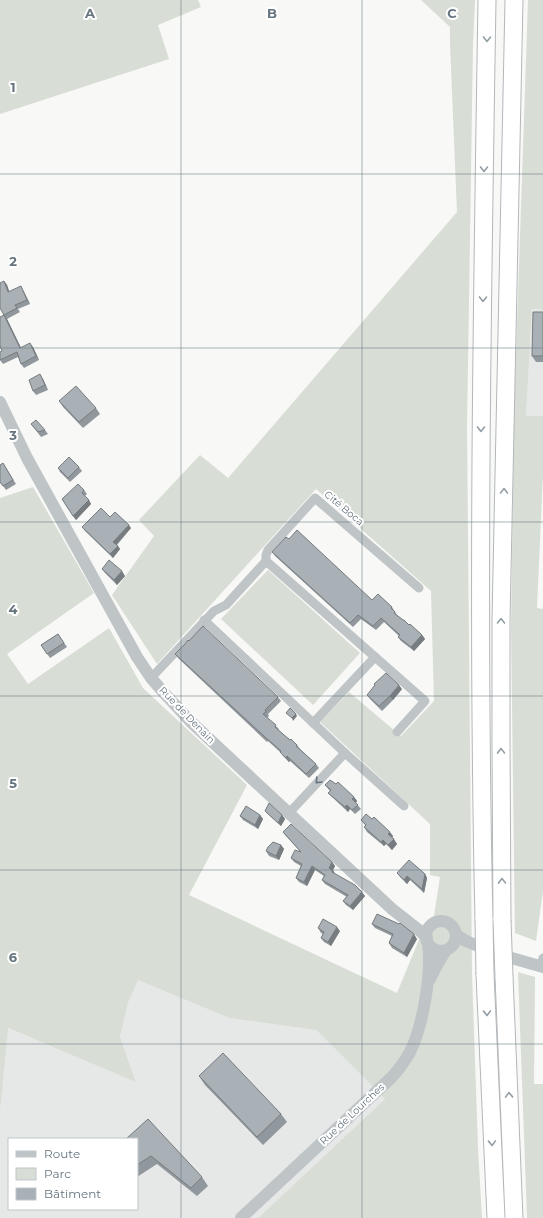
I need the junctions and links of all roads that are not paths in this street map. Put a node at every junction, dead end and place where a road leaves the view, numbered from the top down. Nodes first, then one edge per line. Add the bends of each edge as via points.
1 (487, 0) edge
2 (514, 0) edge
3 (0, 402) edge
4 (266, 561) junction
5 (419, 588) dead end
6 (204, 620) junction
7 (375, 657) junction
8 (151, 678) junction
9 (313, 723) junction
10 (397, 732) dead end
11 (345, 753) junction
12 (404, 806) dead end
13 (289, 813) junction
14 (402, 916) junction
15 (434, 923) junction
16 (456, 935) junction
17 (428, 941) junction
18 (448, 949) junction
19 (497, 954) junction
20 (542, 964) edge
21 (427, 988) junction
22 (241, 1218) edge
23 (496, 1218) edge
24 (514, 1218) edge

1 -> 23 highway, bridge via 481,749 485,974
24 -> 2 highway, bridge via 502,920 501,741 501,619
3 - 8 street, Rue de Denain via 27,458 126,638
4 - 5 street, Cité Boca via 268,550 315,498
4 - 6 street, Cité Boca via 224,607 216,609
4 - 7 street
6 - 8 street, Cité Boca
6 - 9 street
7 - 9 street
7 - 10 street via 425,701
8 - 13 street, Rue de Denain via 184,716
9 - 11 street
11 - 12 street
11 -> 13 street
13 - 14 street, Rue de Denain
14 - 15 street, Rue de Denain via 419,922
14 - 17 street, Rue de Denain
15 - 16 street via 449,924
15 - 17 street via 428,930
16 - 18 street via 455,941
16 - 19 street
17 - 18 street via 437,951
17 - 21 street, Rue de Lourches
18 - 19 street via 472,949
18 - 21 street, Rue de Lourches
19 - 20 street
21 - 22 street, Rue de Lourches via 416,1037 399,1068

